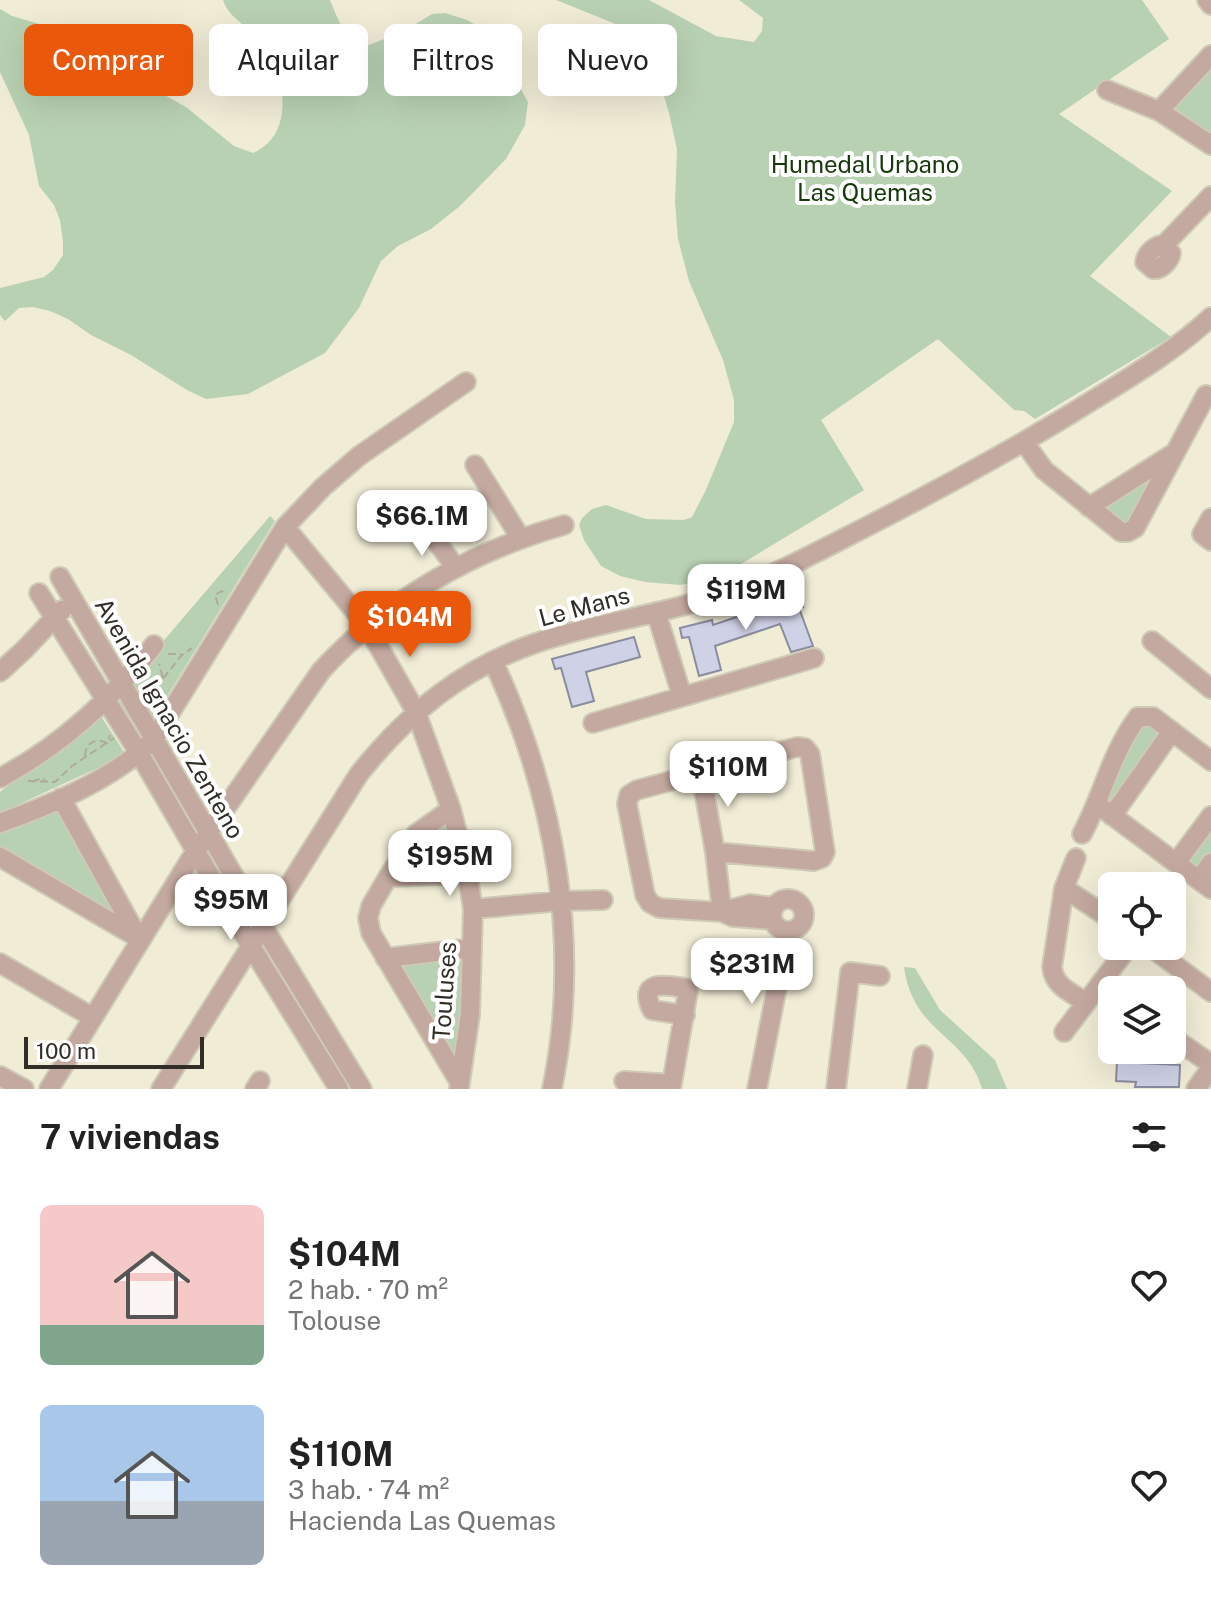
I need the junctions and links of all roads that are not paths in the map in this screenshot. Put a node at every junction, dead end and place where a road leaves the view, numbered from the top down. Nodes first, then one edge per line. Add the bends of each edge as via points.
1 (1207, 0) edge
2 (1211, 5) edge
3 (1211, 55) edge
4 (1107, 90) dead end
5 (1159, 111) junction
6 (1211, 145) edge
7 (1211, 196) edge
8 (1164, 245) dead end
9 (1211, 317) edge
10 (466, 382) dead end
11 (1206, 395) dead end
12 (1024, 442) junction
13 (1172, 455) junction
14 (475, 465) dead end
15 (1089, 507) junction
16 (1210, 521) edge
17 (423, 523) dead end
18 (564, 525) dead end
19 (285, 527) junction
20 (520, 537) junction
21 (1211, 541) edge
22 (456, 568) junction
23 (60, 577) dead end
24 (39, 593) dead end
25 (72, 599) junction
26 (656, 612) junction
27 (54, 618) junction
28 (367, 626) junction
29 (1152, 641) dead end
30 (154, 645) dead end
31 (814, 658) dead end
32 (493, 661) junction
33 (0, 672) edge
34 (125, 688) junction
35 (1211, 689) edge
36 (682, 696) junction
37 (106, 701) junction
38 (416, 712) junction
39 (593, 723) dead end
40 (1172, 731) junction
41 (154, 739) junction
42 (139, 753) junction
43 (1211, 761) edge
44 (701, 774) junction
45 (0, 778) edge
46 (61, 798) junction
47 (451, 809) junction
48 (1105, 810) junction
49 (1211, 816) edge
50 (0, 823) edge
51 (210, 832) junction
52 (1082, 834) dead end
53 (195, 852) junction
54 (715, 852) junction
55 (0, 857) edge
56 (1076, 858) dead end
57 (1176, 863) junction
58 (1211, 863) edge
59 (467, 874) junction
60 (388, 877) junction
61 (1205, 884) edge
62 (1064, 888) junction
63 (603, 900) dead end
64 (561, 901) junction
65 (473, 909) junction
66 (1098, 911) edge
67 (722, 912) junction
68 (264, 928) junction
69 (140, 939) junction
70 (252, 948) junction
71 (472, 948) junction
72 (385, 958) junction
73 (1118, 960) edge
74 (1168, 960) edge
75 (0, 963) edge
76 (880, 976) dead end
77 (1211, 992) edge
78 (1085, 1002) junction
79 (685, 1015) dead end
80 (92, 1017) junction
81 (1064, 1032) dead end
82 (1186, 1047) edge
83 (923, 1055) dead end
84 (1211, 1066) edge
85 (0, 1076) edge
86 (624, 1081) dead end
87 (460, 1086) edge
88 (671, 1087) edge
89 (24, 1089) edge
90 (49, 1089) edge
91 (161, 1089) edge
92 (339, 1089) edge
93 (362, 1089) edge
94 (552, 1089) edge
95 (757, 1089) edge
96 (836, 1089) edge
97 (917, 1089) edge
98 (1196, 1089) edge

1 - 2 street
3 - 5 street
4 - 5 street
5 - 6 street
7 - 8 street
9 - 12 street, Le Mans via 1168,353
10 - 19 street via 359,456
11 - 13 street
12 - 15 street via 1044,470
12 - 26 street, Le Mans via 789,567
13 - 15 street
13 - 15 street via 1135,528 1121,532
14 - 20 street
16 - 21 street via 1202,534
17 - 22 street
18 - 20 street
19 - 28 street, Touluses
19 - 41 street
20 - 22 street
22 - 28 street
23 - 25 street, Avenida Ignacio Zenteno
24 - 27 street, Avenida Ignacio Zenteno
25 - 27 street
25 - 34 street, Avenida Ignacio Zenteno
26 - 32 street, Le Mans via 536,643
26 - 36 street
27 - 33 street
27 - 37 street, Avenida Ignacio Zenteno
28 - 38 street, Touluses
28 - 51 street via 321,671
29 - 35 street
30 - 34 street
31 - 36 street
32 - 38 street, Le Mans via 447,686
32 - 64 street via 539,783
34 - 37 street
34 - 41 street, Avenida Ignacio Zenteno
36 - 39 street
37 - 42 street, Avenida Ignacio Zenteno
37 - 45 street via 58,741
38 - 47 street, Touluses
38 - 68 street, Le Mans via 359,774
40 - 43 street
40 - 48 street
40 - 48 street via 1153,717 1138,717 1121,740
41 - 42 street
41 - 51 street, Avenida Ignacio Zenteno
42 - 46 street
42 - 53 street, Avenida Ignacio Zenteno
44 - 54 street
44 - 54 street via 797,747 810,754 822,858
44 - 67 street via 637,790 627,804 650,903
46 - 50 street
46 - 69 street
47 - 59 street, Touluses
47 - 60 street via 416,834
48 - 52 street
48 - 57 street
49 - 57 street
51 - 53 street
51 - 68 street, Avenida Ignacio Zenteno
53 - 69 street
53 - 70 street, Avenida Ignacio Zenteno
54 - 67 street
55 - 69 street
56 - 62 street
57 - 61 street
58 - 61 street
59 - 60 street
59 - 65 street, Touluses
60 - 72 street via 368,918
62 - 66 street
62 - 78 street via 1053,977
63 - 64 street
64 - 65 street
64 - 94 street via 563,1022
65 - 71 street, Touluses
67 - 95 street via 750,904 778,919
68 - 70 street, Le Mans
68 - 93 street, Avenida Ignacio Zenteno
69 - 80 street
70 - 91 street, Le Mans
70 - 92 street, Avenida Ignacio Zenteno
71 - 72 street
71 - 87 street, Touluses
72 - 87 street
73 - 78 street
74 - 77 street
75 - 80 street
76 - 96 street via 850,972
78 - 81 street
79 - 88 street
80 - 90 street
82 - 84 street
83 - 97 street
84 - 98 street
85 - 89 street
86 - 88 street

